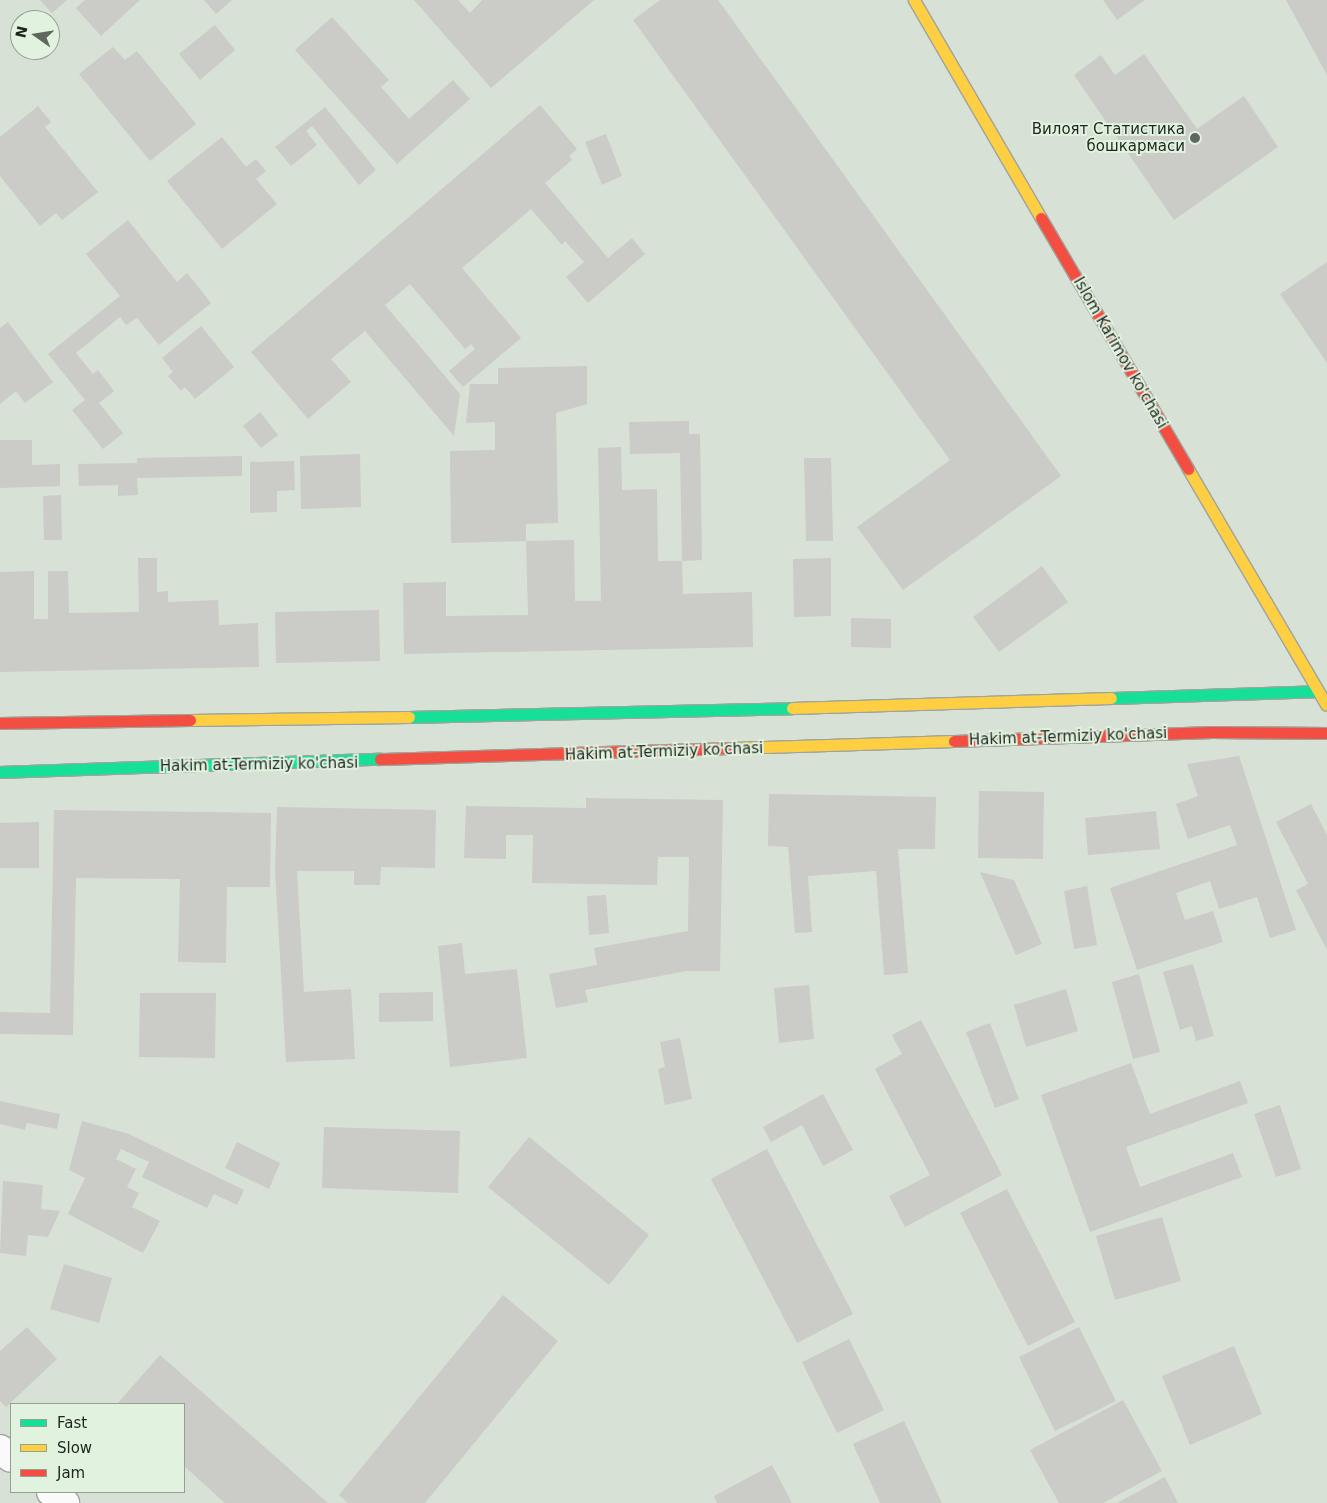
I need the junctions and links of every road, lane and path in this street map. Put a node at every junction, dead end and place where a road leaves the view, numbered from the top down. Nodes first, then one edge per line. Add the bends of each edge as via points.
1 (914, 0) edge
2 (1318, 691) junction
3 (1327, 705) edge
4 (0, 722) edge
5 (1327, 733) edge
6 (0, 772) edge
7 (0, 1449) edge
8 (10, 1457) edge
9 (52, 1493) edge
10 (65, 1503) edge

1 - 2 main road, Islom Karimov ko'chasi
2 - 3 main road, Islom Karimov ko'chasi
2 - 4 main road via 565,716
5 - 6 main road, Hakim at-Termiziy ko'chasi via 1212,732
7 - 8 street
9 - 10 street

